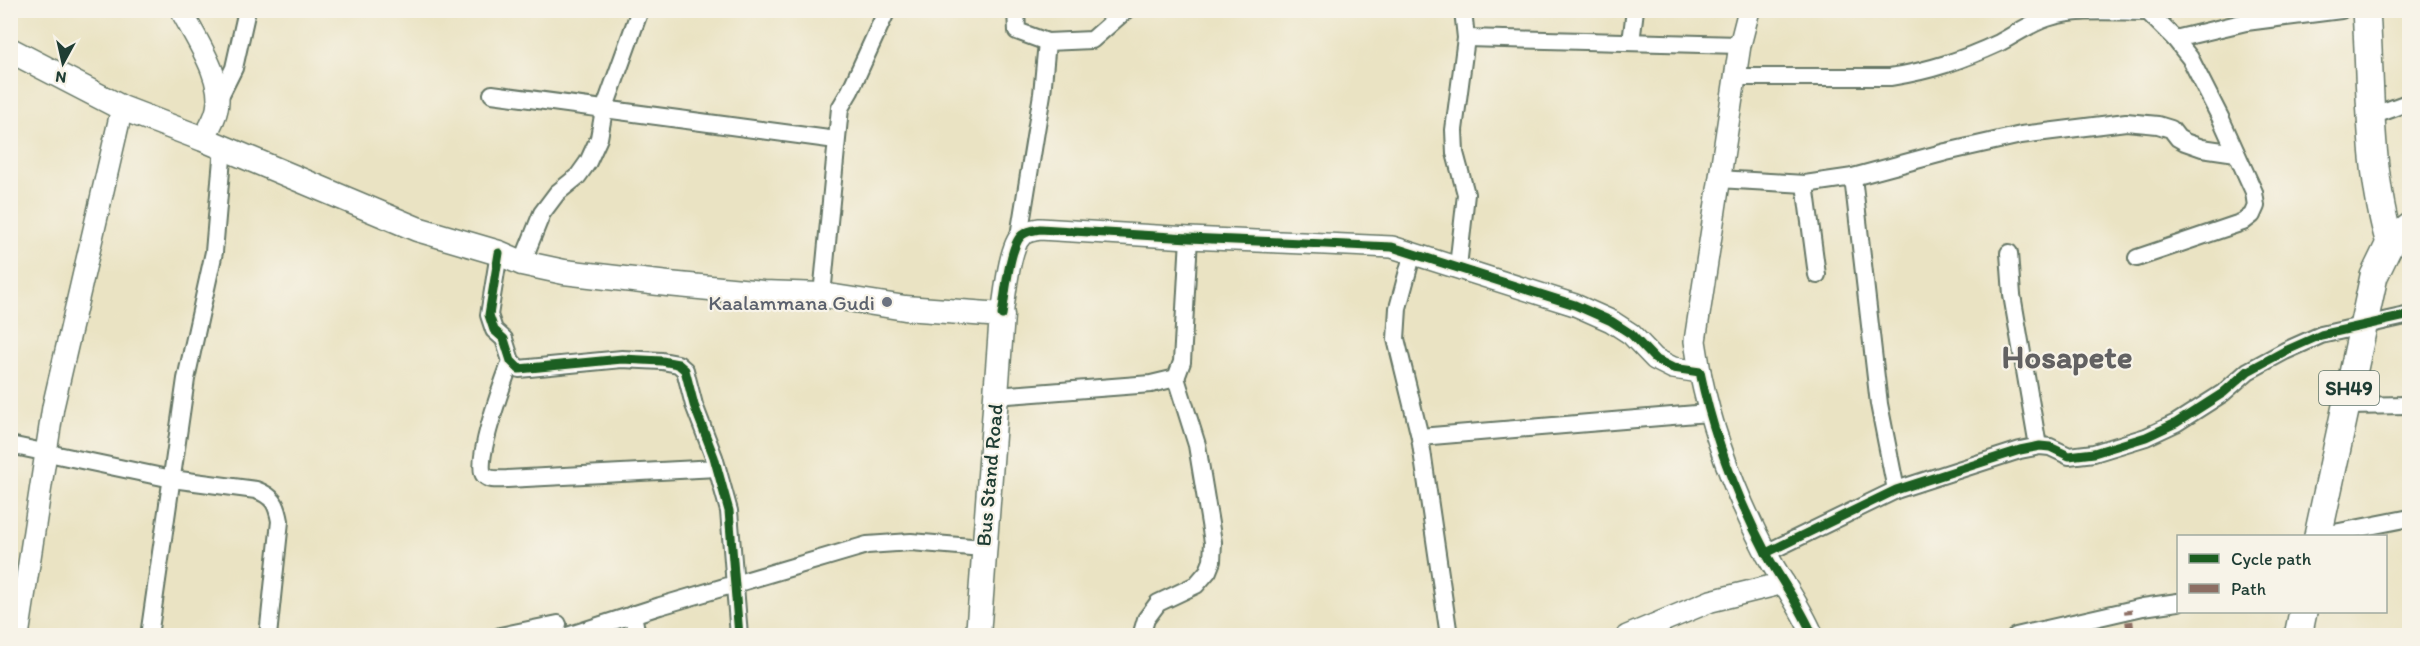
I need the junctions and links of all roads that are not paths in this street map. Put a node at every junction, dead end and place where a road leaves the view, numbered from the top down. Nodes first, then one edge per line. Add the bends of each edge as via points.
1 (181, 10) edge
2 (248, 10) edge
3 (640, 10) edge
4 (887, 10) edge
5 (1016, 10) edge
6 (1126, 10) edge
7 (1463, 10) edge
8 (1635, 10) edge
9 (1749, 10) edge
10 (2342, 10) edge
11 (2366, 10) edge
12 (2147, 11) edge
13 (1466, 38) junction
14 (2175, 39) junction
15 (1047, 42) junction
16 (1631, 42) junction
17 (1740, 45) junction
18 (10, 50) edge
19 (1736, 77) junction
20 (492, 94) dead end
21 (219, 98) junction
22 (2409, 102) edge
23 (122, 108) junction
24 (604, 110) junction
25 (2372, 116) junction
26 (836, 140) junction
27 (213, 143) junction
28 (2236, 153) junction
29 (1853, 177) junction
30 (1718, 179) junction
31 (1805, 184) junction
32 (2400, 235) edge
33 (1019, 236) junction
34 (1189, 238) junction
35 (1413, 252) junction
36 (499, 253) junction
37 (2009, 253) dead end
38 (2137, 258) dead end
39 (522, 263) junction
40 (1458, 267) junction
41 (1817, 275) dead end
42 (822, 295) junction
43 (1002, 315) junction
44 (2409, 315) edge
45 (2363, 326) junction
46 (511, 361) junction
47 (1700, 372) junction
48 (1176, 378) junction
49 (995, 396) junction
50 (2409, 405) edge
51 (2345, 406) junction
52 (1708, 413) junction
53 (1420, 437) junction
54 (10, 445) edge
55 (2038, 446) junction
56 (46, 451) junction
57 (717, 468) junction
58 (172, 479) junction
59 (1896, 490) junction
60 (2409, 518) edge
61 (2319, 535) edge
62 (2324, 535) edge
63 (983, 548) junction
64 (1766, 553) junction
65 (1784, 583) junction
66 (735, 585) junction
67 (2177, 602) edge
68 (2303, 613) edge
69 (633, 614) junction
70 (562, 630) edge
71 (18, 636) edge
72 (149, 636) edge
73 (268, 636) edge
74 (500, 636) edge
75 (637, 636) edge
76 (739, 636) edge
77 (978, 636) edge
78 (1140, 636) edge
79 (1449, 636) edge
80 (1627, 636) edge
81 (1813, 636) edge
82 (2016, 636) edge
83 (2298, 636) edge

1 - 21 street via 215,76
2 - 21 street via 234,68
3 - 24 street
4 - 26 street via 840,108
5 - 15 street via 1017,31
6 - 15 street via 1092,39
7 - 13 street
8 - 16 street
9 - 17 street
10 - 14 street via 2246,22
11 - 25 main road, SH49
12 - 14 street
12 - 19 street via 2073,12 2045,18 1976,54 1912,74
13 - 16 street
13 - 40 street via 1454,130 1455,153 1466,194
14 - 28 street via 2190,58
15 - 33 street
16 - 17 street
17 - 19 street
18 - 23 main road
19 - 30 street
20 - 24 street
21 - 27 street
22 - 25 street
23 - 27 main road
23 - 56 street
24 - 26 street
24 - 39 street via 599,138 588,162 542,213
25 - 32 main road, SH49 via 2383,222
26 - 42 street
27 - 36 main road via 417,229
27 - 58 street via 214,252 186,380
28 - 29 street via 2185,142 2171,129 2158,125 2126,122 2021,135
28 - 38 street via 2253,192 2256,206 2252,215 2243,222
29 - 31 street
29 - 59 street via 1879,404
30 - 31 street
30 - 47 street via 1695,341
31 - 41 street
32 - 45 main road, SH49 via 2374,276
33 - 34 street via 1040,229
33 - 43 street
34 - 35 street via 1365,244
34 - 48 street via 1182,362
35 - 40 street
35 - 53 street via 1398,308 1396,339
36 - 39 main road
36 - 46 street via 489,315 494,330 507,343
37 - 55 street via 2012,295
39 - 42 main road via 668,284
40 - 47 street via 1575,305 1631,334 1654,359 1673,369
42 - 43 main road via 905,308
43 - 49 main road, Bus Stand Road
44 - 45 street
45 - 51 main road, SH49
45 - 55 street via 2321,335 2285,351 2248,371 2223,393 2176,423 2146,437 2094,453 2069,456
46 - 57 street via 514,367 524,370 622,358 678,364 685,370
46 - 57 street via 484,452 481,468 487,477
47 - 52 street
48 - 49 street via 1151,384
48 - 78 street via 1197,445 1213,542 1212,561 1196,585 1158,603
49 - 63 main road, Bus Stand Road
50 - 51 street
51 - 61 main road, SH49
52 - 53 street
52 - 64 street
53 - 79 street
54 - 56 street
55 - 59 street
56 - 58 street
56 - 71 street
57 - 66 street via 729,511
58 - 72 street
58 - 73 street via 256,490 268,494 276,504 280,521
59 - 64 street
60 - 62 street
63 - 66 street via 911,543 867,545
63 - 77 main road, Bus Stand Road
64 - 65 street
65 - 80 street via 1711,601
65 - 81 street
66 - 69 street
66 - 76 street
67 - 82 street
68 - 83 main road
69 - 70 street
69 - 75 street
70 - 74 street

